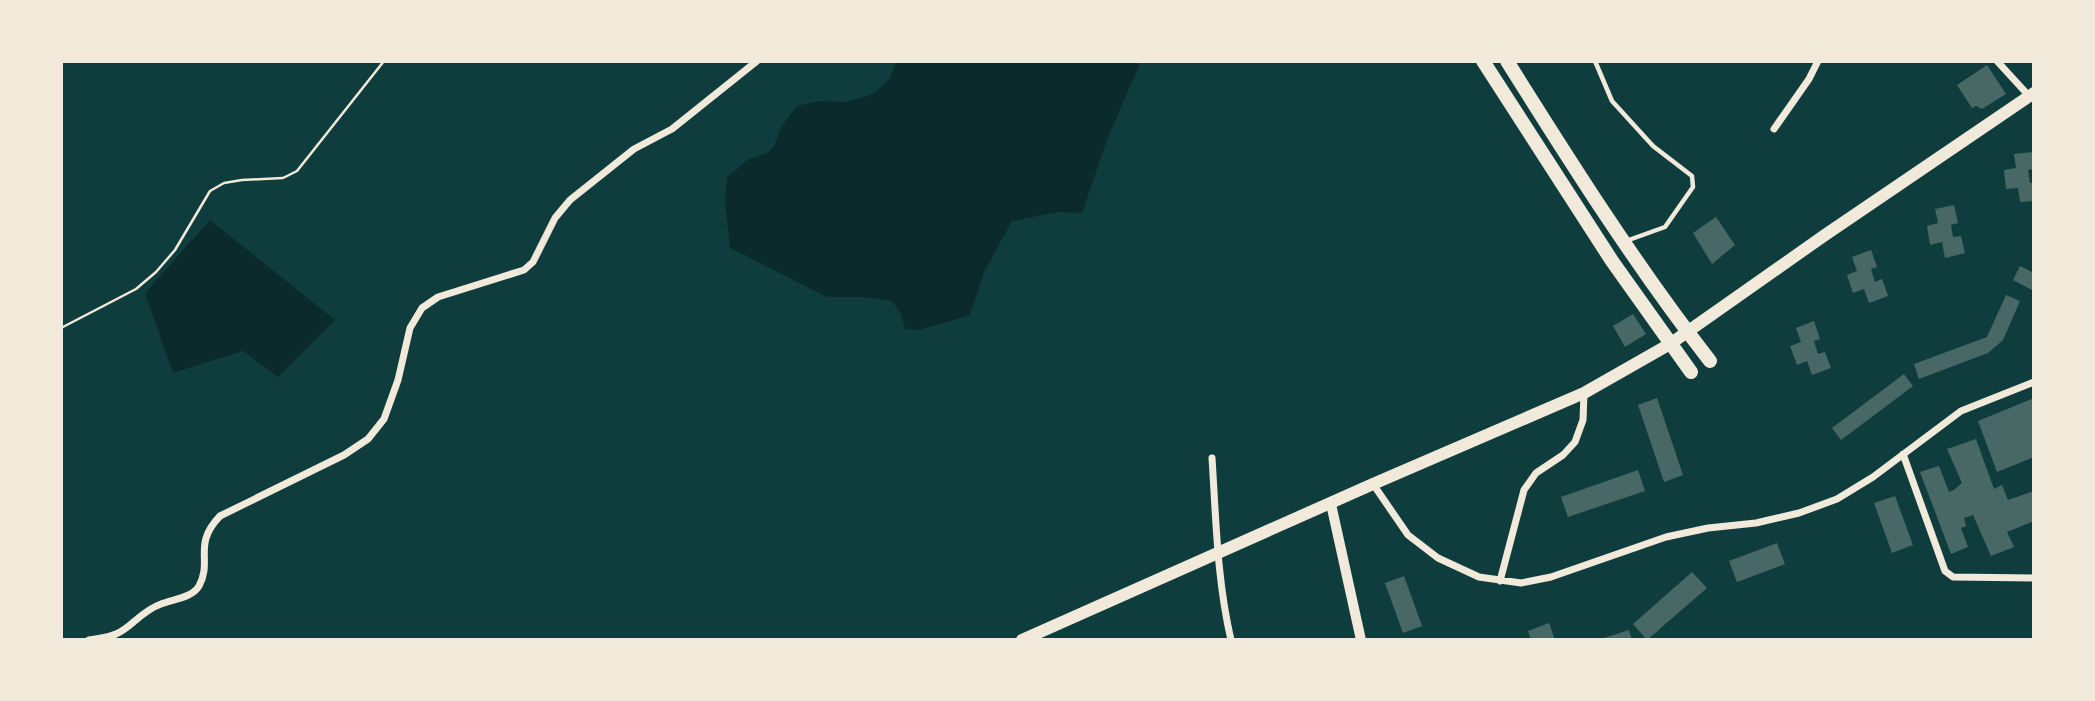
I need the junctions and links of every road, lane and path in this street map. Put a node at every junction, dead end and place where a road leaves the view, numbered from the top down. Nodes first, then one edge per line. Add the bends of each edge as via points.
1 (384, 61) edge
2 (757, 61) edge
3 (1483, 61) edge
4 (1507, 61) edge
5 (1595, 61) edge
6 (1818, 61) edge
7 (1997, 61) edge
8 (2031, 95) edge
9 (1774, 129) dead end
10 (1625, 242) junction
11 (61, 328) edge
12 (1687, 331) junction
13 (1670, 344) junction
14 (1710, 361) dead end
15 (1691, 372) dead end
16 (2034, 382) edge
17 (1584, 393) junction
18 (1903, 454) junction
19 (1212, 457) dead end
20 (1373, 484) junction
21 (1331, 505) junction
22 (1217, 553) junction
23 (2034, 578) edge
24 (1500, 581) junction
25 (89, 640) edge
26 (1022, 640) edge
27 (1231, 640) edge
28 (1361, 640) edge

1 - 11 path via 297,171 283,178 224,183 210,191 175,250 156,272 136,289
2 - 25 street via 672,129 634,149 570,200 524,270 438,297 422,308 410,328 384,419 368,439 344,455 220,516 203,544 198,589 144,611 117,634
3 - 13 highway
4 - 10 highway
5 - 10 lane via 1612,101 1653,146 1692,176 1693,187 1665,227
6 - 9 street
7 - 8 street
8 - 12 main road
10 - 12 highway
12 - 13 main road
12 - 14 highway
13 - 15 highway
13 - 17 main road
16 - 18 street via 1961,411
17 - 20 main road
17 - 24 street via 1583,420 1575,442 1536,473 1524,490
18 - 23 street via 1945,571 1953,577
18 - 24 street via 1838,499 1799,513 1666,537 1551,577 1521,583
19 - 22 street
20 - 21 main road
20 - 24 street via 1408,535 1438,558 1479,577
21 - 22 main road
21 - 28 street
22 - 26 main road
22 - 27 street

